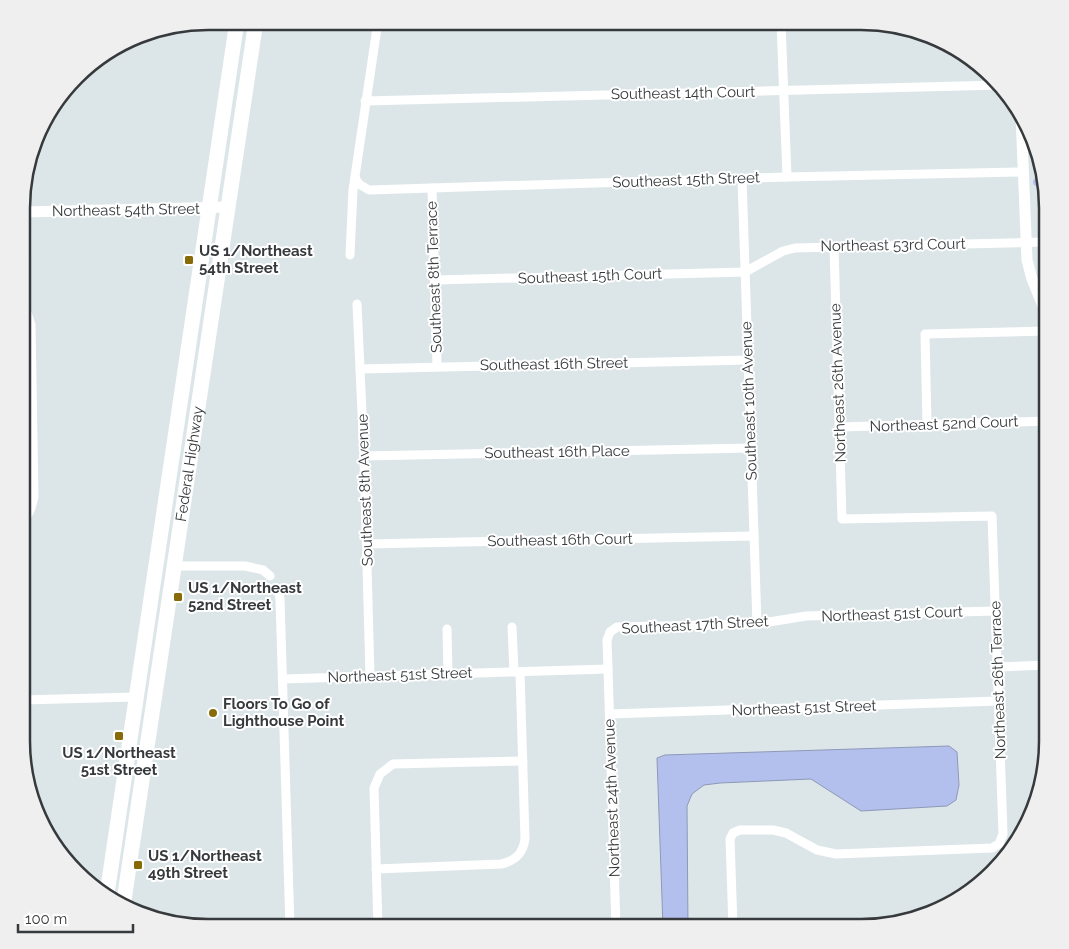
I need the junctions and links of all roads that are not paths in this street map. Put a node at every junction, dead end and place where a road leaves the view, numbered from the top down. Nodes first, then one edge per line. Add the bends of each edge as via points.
1 (236, 30) edge
2 (255, 30) edge
3 (377, 30) edge
4 (781, 30) edge
5 (990, 85) edge
6 (783, 90) junction
7 (365, 101) junction
8 (1021, 128) edge
9 (1023, 172) junction
10 (787, 177) junction
11 (355, 178) junction
12 (742, 179) junction
13 (432, 188) junction
14 (209, 208) junction
15 (228, 208) junction
16 (30, 212) edge
17 (1026, 242) junction
18 (1039, 242) edge
19 (834, 247) junction
20 (350, 254) dead end
21 (745, 272) junction
22 (436, 280) junction
23 (1039, 296) edge
24 (357, 304) dead end
25 (30, 322) edge
26 (1039, 330) edge
27 (188, 353) junction
28 (748, 360) junction
29 (437, 366) junction
30 (360, 369) junction
31 (201, 386) junction
32 (181, 394) junction
33 (1039, 421) edge
34 (196, 424) junction
35 (926, 424) junction
36 (840, 427) junction
37 (751, 448) junction
38 (364, 456) junction
39 (30, 510) edge
40 (992, 516) joint
41 (161, 530) junction
42 (754, 536) junction
43 (367, 544) junction
44 (174, 566) junction
45 (270, 576) dead end
46 (278, 590) dead end
47 (996, 611) junction
48 (789, 618) joint
49 (757, 624) junction
50 (512, 627) dead end
51 (447, 629) dead end
52 (145, 635) junction
53 (160, 661) junction
54 (1039, 665) edge
55 (997, 667) junction
56 (608, 669) junction
57 (517, 672) junction
58 (448, 674) junction
59 (370, 676) junction
60 (283, 679) junction
61 (136, 697) junction
62 (30, 700) edge
63 (998, 701) junction
64 (610, 714) junction
65 (149, 736) junction
66 (523, 760) junction
67 (376, 869) junction
68 (107, 887) edge
69 (124, 898) edge
70 (290, 919) edge
71 (378, 919) edge
72 (616, 919) edge
73 (733, 919) edge

1 - 14 main road, Federal Highway
2 - 15 main road, Federal Highway
3 - 7 street
4 - 6 street
5 - 6 street, Southeast 14th Court
6 - 7 street, Southeast 14th Court
6 - 10 street
7 - 11 street
8 - 9 street
9 - 10 street, Southeast 15th Street
9 - 17 street
10 - 12 street, Southeast 15th Street
11 - 13 street, Southeast 15th Street via 369,190
11 - 20 street
12 - 13 street, Southeast 15th Street
12 - 21 street, Southeast 10th Avenue
13 - 22 street, Southeast 8th Terrace
14 - 15 street, Northeast 54th Street
14 - 16 street, Northeast 54th Street
14 - 27 main road, Federal Highway
15 - 31 main road, Federal Highway
17 - 18 street, Northeast 53rd Court
17 - 19 street, Northeast 53rd Court
17 - 23 street via 1027,260
19 - 21 street, Northeast 53rd Court via 783,251
19 - 36 street, Northeast 26th Avenue
21 - 22 street, Southeast 15th Court
21 - 28 street, Southeast 10th Avenue
22 - 29 street, Southeast 8th Terrace
24 - 30 street, Southeast 8th Avenue
25 - 39 street via 34,497
26 - 35 street via 925,334
27 - 31 main road via 193,376
27 - 32 main road, Federal Highway
28 - 29 street, Southeast 16th Street
28 - 37 street, Southeast 10th Avenue
29 - 30 street, Southeast 16th Street
30 - 38 street, Southeast 8th Avenue
31 - 34 main road, Federal Highway
32 - 34 main road via 191,404
32 - 41 main road, Federal Highway
33 - 35 street, Northeast 52nd Court
34 - 44 main road, Federal Highway
35 - 36 street, Northeast 52nd Court
36 - 40 street, Northeast 26th Avenue via 842,519
37 - 38 street, Southeast 16th Place
37 - 42 street, Southeast 10th Avenue
38 - 43 street, Southeast 8th Avenue
40 - 47 street, Northeast 26th Terrace
41 - 44 main road via 164,547
41 - 52 main road, Federal Highway
42 - 43 street, Southeast 16th Court
42 - 49 street, Southeast 10th Avenue
43 - 59 street, Southeast 8th Avenue
44 - 45 street via 245,566 263,570
44 - 53 main road, Federal Highway
46 - 60 street
47 - 48 street, Northeast 51st Court
47 - 55 street, Northeast 26th Terrace
48 - 49 street, Southeast 17th Street
49 - 56 street, Southeast 17th Street via 617,627 607,640
50 - 57 street
51 - 58 street
52 - 53 main road via 151,655
52 - 61 main road, Federal Highway
53 - 65 main road, Federal Highway
54 - 55 street
55 - 63 street, Northeast 26th Terrace
56 - 57 street, Northeast 51st Street
56 - 64 street, Northeast 24th Avenue
57 - 58 street, Northeast 51st Street
57 - 66 street
58 - 59 street, Northeast 51st Street
59 - 60 street, Northeast 51st Street
60 - 70 street
61 - 62 street
61 - 65 main road via 142,706
61 - 68 main road, Federal Highway
63 - 64 street, Northeast 51st Street
63 - 73 street, Northeast 26th Terrace via 1003,834 999,844 992,848 836,854 817,850 786,833 740,830 730,839
64 - 72 street, Northeast 24th Avenue
65 - 69 main road, Federal Highway
66 - 67 street via 393,764 380,774 374,788
66 - 67 street via 525,839 524,848 512,862
67 - 71 street

